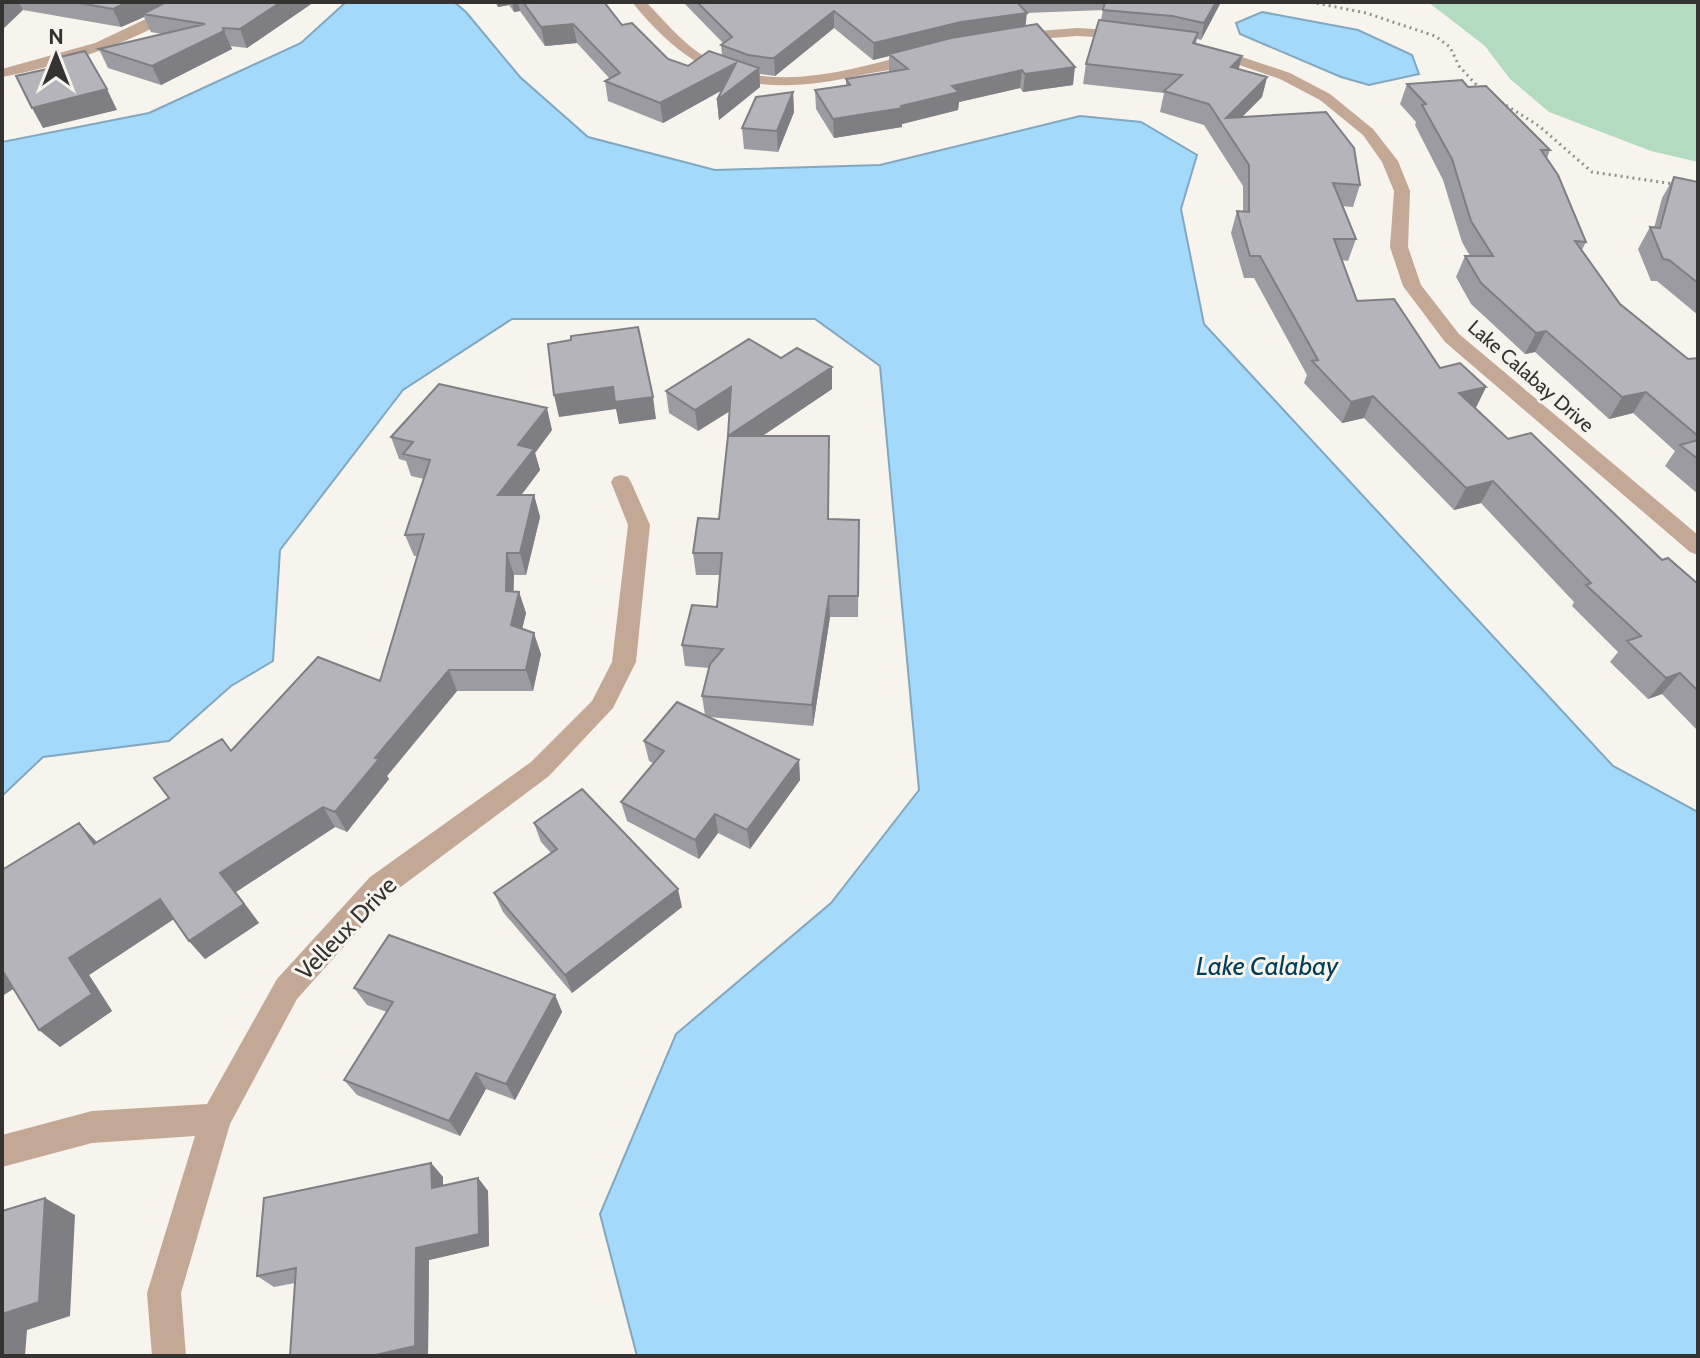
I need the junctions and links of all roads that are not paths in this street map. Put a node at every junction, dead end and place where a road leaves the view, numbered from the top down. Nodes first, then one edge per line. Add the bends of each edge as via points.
1 (192, 2) edge
2 (639, 2) edge
3 (1149, 38) edge
4 (991, 40) edge
5 (1194, 47) edge
6 (931, 53) edge
7 (2, 73) edge
8 (621, 482) dead end
9 (1698, 547) edge
10 (216, 1119) junction
11 (2, 1151) edge
12 (169, 1356) edge

1 - 7 street via 106,46
2 - 6 street via 696,57 729,74 770,82 816,81
3 - 4 street via 1077,32
5 - 9 street, Lake Calabay Drive via 1285,76 1325,97 1368,132 1390,161 1402,191 1399,247 1412,286 1452,338
8 - 10 street, Velleux Drive via 639,525 624,662 601,708 540,769 380,886 287,989
10 - 11 street via 92,1127
10 - 12 street, Velleux Drive via 164,1293

